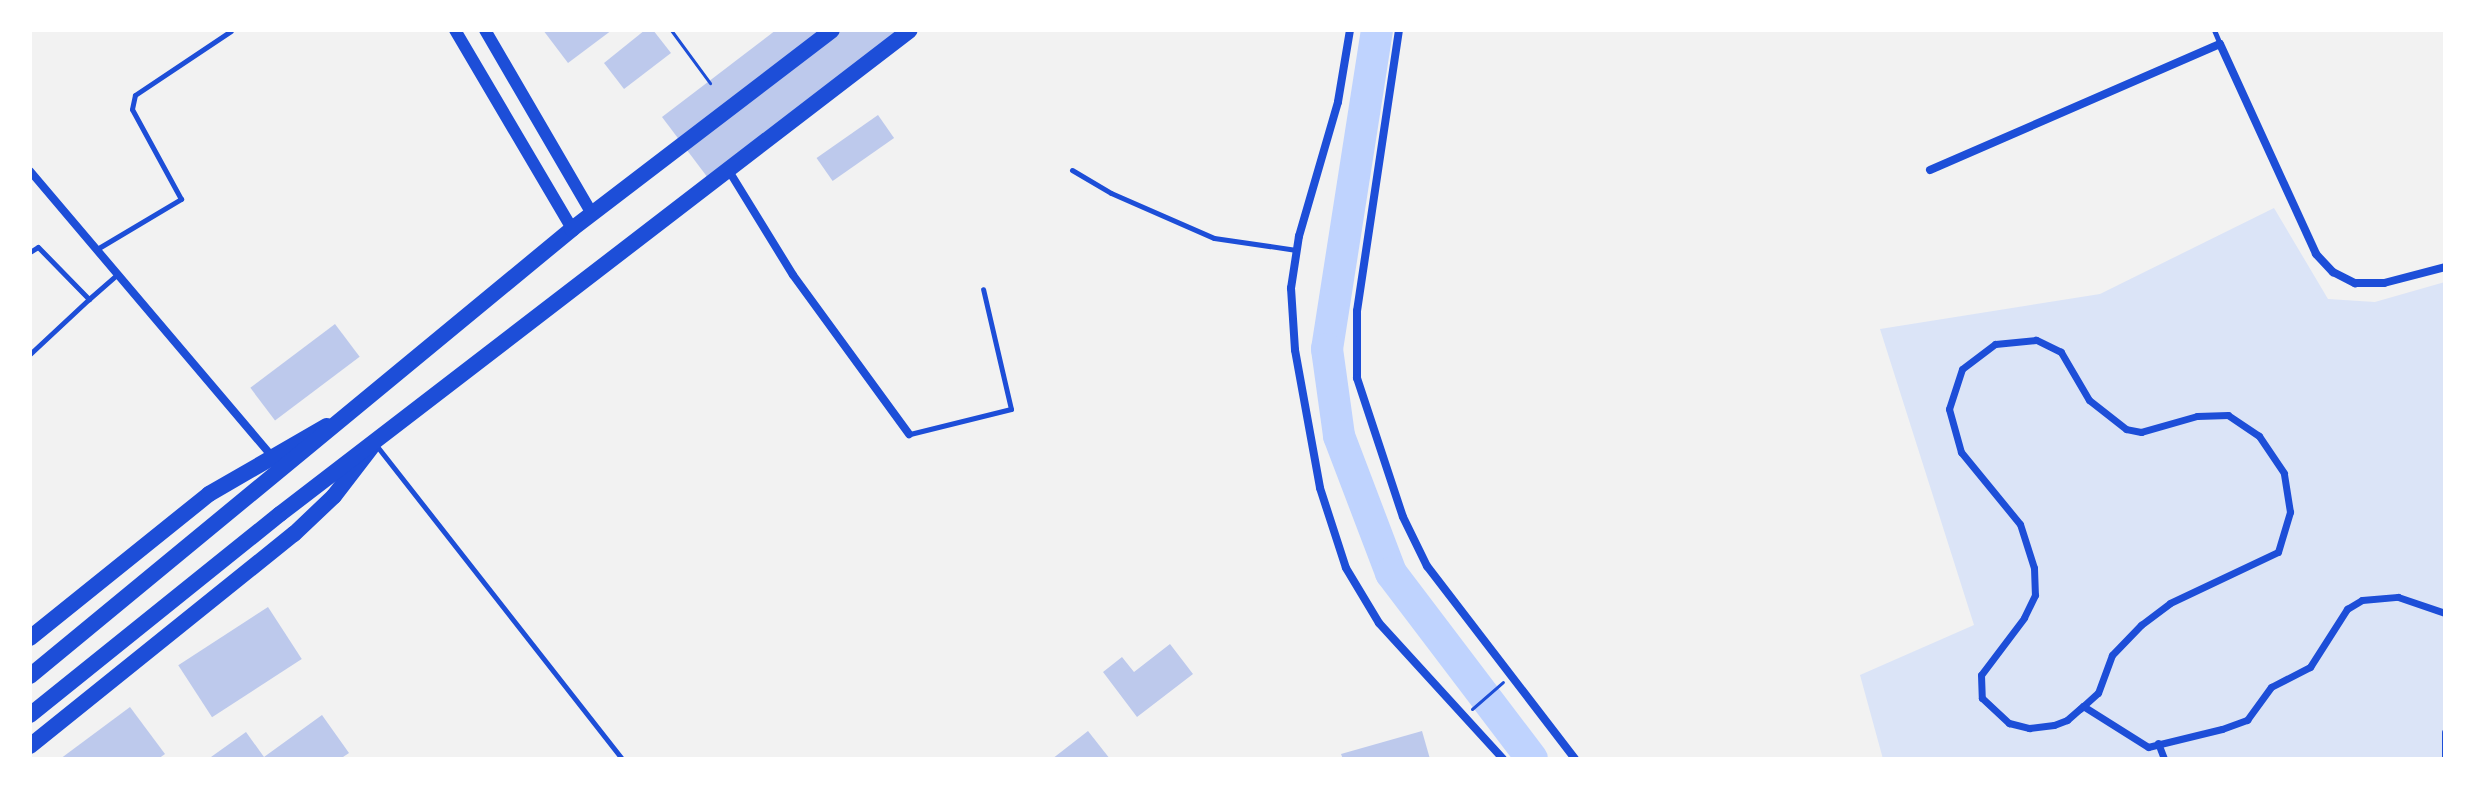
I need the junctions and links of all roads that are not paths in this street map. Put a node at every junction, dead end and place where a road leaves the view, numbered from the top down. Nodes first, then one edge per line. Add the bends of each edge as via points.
1 (455, 30) edge
2 (485, 30) edge
3 (832, 30) edge
4 (910, 30) edge
5 (1350, 30) edge
6 (1399, 30) edge
7 (2214, 30) edge
8 (231, 31) edge
9 (2220, 44) junction
10 (1072, 170) dead end
11 (1930, 170) dead end
12 (30, 171) edge
13 (729, 171) junction
14 (592, 214) junction
15 (572, 229) junction
16 (97, 249) junction
17 (1296, 250) junction
18 (30, 252) edge
19 (2445, 267) edge
20 (118, 275) junction
21 (983, 289) dead end
22 (89, 299) junction
23 (30, 354) edge
24 (346, 416) junction
25 (909, 434) joint
26 (373, 446) junction
27 (272, 456) junction
28 (2445, 613) edge
29 (30, 638) edge
30 (30, 676) edge
31 (2080, 709) junction
32 (30, 715) edge
33 (2445, 732) edge
34 (2158, 743) junction
35 (30, 746) edge
36 (622, 759) edge
37 (1503, 759) edge
38 (1575, 759) edge
39 (2164, 759) edge
40 (2445, 759) edge

1 - 15 street
2 - 14 street
3 - 14 main road
4 - 13 main road
5 - 17 street via 1338,102
6 - 38 street via 1357,311 1357,378 1414,543
7 - 9 lane
8 - 16 lane via 135,95 132,109 181,199
9 - 11 street
9 - 19 street via 2316,254 2333,272 2355,283 2384,283
10 - 17 lane via 1214,238
12 - 16 street
13 - 25 street via 793,275
13 - 26 main road
14 - 15 main road
15 - 24 main road
16 - 20 street
17 - 37 street via 1291,319 1300,388 1324,503 1346,568 1398,648 1466,714
18 - 22 lane via 38,247
20 - 22 lane
20 - 27 street
21 - 25 lane via 1011,409
22 - 23 lane
24 - 27 main road
24 - 30 main road
26 - 32 main road
26 - 35 main road via 334,496 294,534
26 - 36 lane
27 - 29 main road via 209,494
28 - 34 street via 2398,597 2362,600 2347,609 2310,667 2271,687 2247,720
31 - 31 street via 2067,720 2029,728 2009,723 1982,698 1984,665 2024,618 2035,595 2034,568 2020,524 1961,452 1950,420 1950,397 1962,369 1995,344 2036,340 2061,352 2098,411 2126,429 2141,432 2197,416 2228,415 2259,436 2284,473 2290,512 2278,552 2170,603 2141,625 2112,655 2098,693
31 - 34 street via 2090,709 2148,747
33 - 40 street
34 - 39 street

